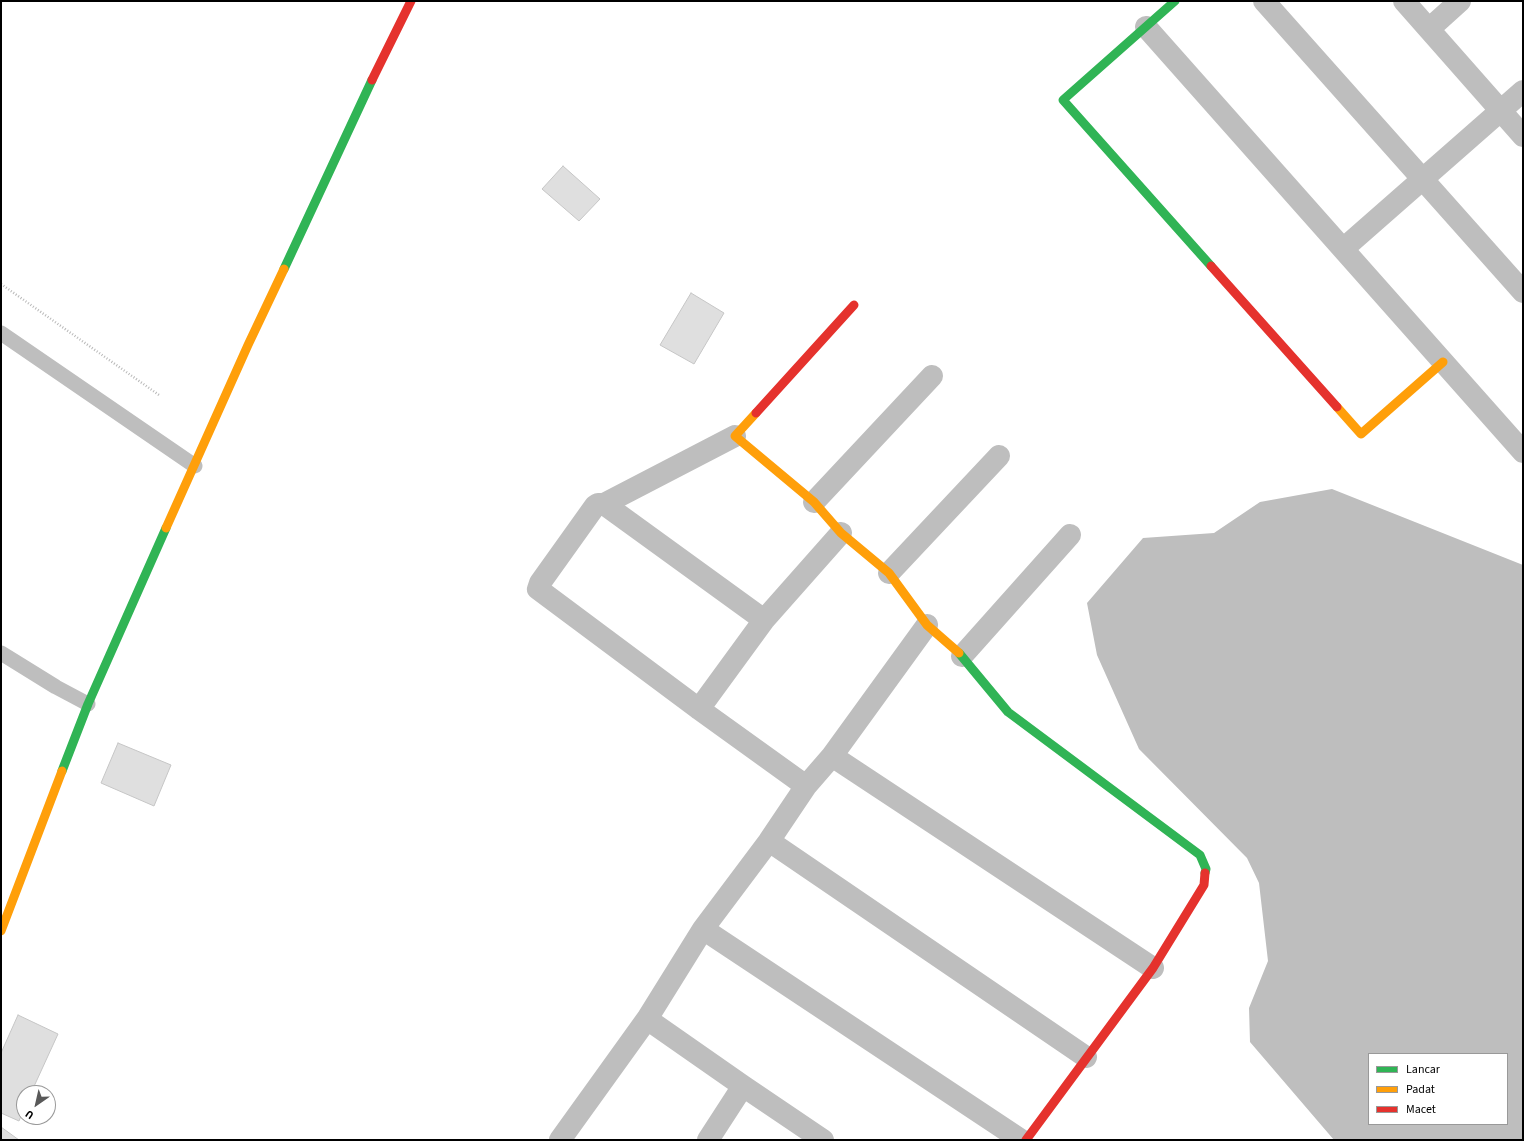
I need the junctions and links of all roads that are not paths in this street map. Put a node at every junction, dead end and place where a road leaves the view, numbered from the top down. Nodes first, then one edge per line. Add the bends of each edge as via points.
1 (411, 1) edge
2 (1175, 1) edge
3 (1264, 1) edge
4 (1404, 1) edge
5 (1460, 1) edge
6 (1146, 27) junction
7 (1429, 29) junction
8 (1523, 91) edge
9 (1501, 110) junction
10 (1523, 136) edge
11 (1422, 179) junction
12 (1343, 249) junction
13 (1523, 292) edge
14 (854, 305) dead end
15 (1, 333) edge
16 (1443, 362) junction
17 (932, 376) dead end
18 (735, 436) junction
19 (1523, 452) edge
20 (999, 456) dead end
21 (195, 466) junction
22 (814, 502) junction
23 (604, 504) junction
24 (841, 533) junction
25 (1070, 535) dead end
26 (889, 573) junction
27 (764, 620) junction
28 (926, 625) junction
29 (1, 653) edge
30 (962, 656) junction
31 (88, 704) junction
32 (699, 709) junction
33 (832, 756) junction
34 (806, 786) junction
35 (769, 841) junction
36 (704, 929) junction
37 (1, 931) edge
38 (1153, 968) junction
39 (648, 1019) junction
40 (1086, 1057) junction
41 (743, 1086) junction
42 (560, 1140) edge
43 (708, 1140) edge
44 (823, 1140) edge
45 (1021, 1140) edge
46 (1026, 1140) edge

1 - 21 street via 248,345
2 - 6 street
3 - 11 street
4 - 7 street
5 - 7 street
6 - 12 street
6 - 16 street via 1063,100 1068,106 1361,434
7 - 9 street
8 - 9 street
9 - 10 street
9 - 11 street
11 - 12 street
11 - 13 street
12 - 16 street
14 - 18 street
15 - 21 lane
16 - 19 street
17 - 22 street
18 - 22 street
18 - 23 street
20 - 26 street
21 - 31 street
22 - 24 street
23 - 27 street
23 - 32 street via 595,506 538,589
24 - 26 street
24 - 27 street
25 - 30 street
26 - 28 street
27 - 32 street
28 - 30 street
28 - 33 street
29 - 31 lane
30 - 38 street via 1008,712 1200,855 1206,869 1204,885
31 - 37 street
32 - 34 street
33 - 34 street
33 - 38 street
34 - 35 street
35 - 36 street
35 - 40 street
36 - 39 street
36 - 45 street
38 - 40 street
39 - 41 street
39 - 42 street
40 - 46 street
41 - 43 street
41 - 44 street

